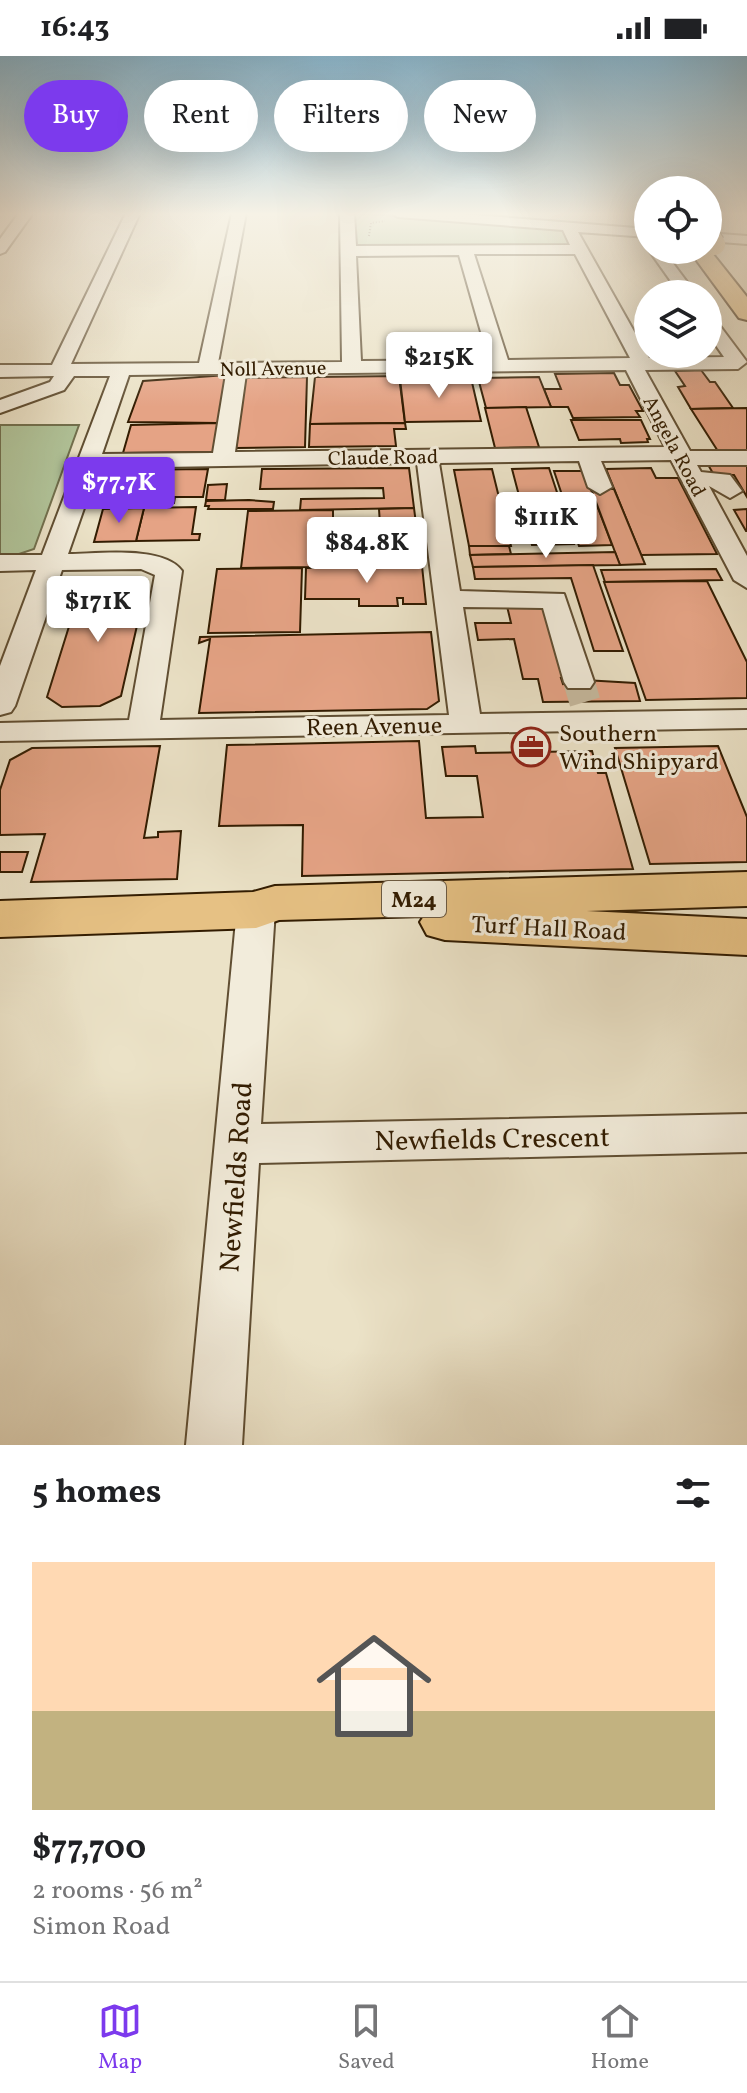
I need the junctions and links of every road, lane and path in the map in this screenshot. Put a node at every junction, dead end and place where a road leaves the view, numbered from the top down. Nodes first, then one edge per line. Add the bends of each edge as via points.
1 (105, 278) edge
2 (226, 278) edge
3 (350, 278) edge
4 (473, 278) edge
5 (597, 278) edge
6 (727, 278) edge
7 (747, 313) edge
8 (722, 341) edge
9 (634, 347) edge
10 (722, 363) edge
11 (634, 364) edge
12 (352, 367) junction
13 (237, 368) junction
14 (636, 368) edge
15 (122, 369) junction
16 (207, 369) junction
17 (64, 370) junction
18 (498, 370) junction
19 (0, 371) edge
20 (0, 407) edge
21 (602, 450) junction
22 (427, 457) junction
23 (747, 458) edge
24 (223, 460) junction
25 (89, 461) junction
26 (683, 463) junction
27 (600, 487) dead end
28 (730, 491) dead end
29 (52, 562) junction
30 (0, 563) edge
31 (747, 580) edge
32 (448, 599) junction
33 (12, 640) edge
34 (585, 702) junction
35 (0, 706) edge
36 (747, 719) edge
37 (466, 724) junction
38 (143, 729) junction
39 (0, 732) edge
40 (747, 889) edge
41 (256, 910) junction
42 (0, 919) edge
43 (747, 937) edge
44 (747, 1133) edge
45 (238, 1144) junction
46 (214, 1445) edge

1 - 17 street
2 - 16 street
3 - 12 street
4 - 18 street
5 - 9 street, Angela Road
6 - 7 highway
8 - 10 street via 738,363
11 - 18 street, Noll Avenue via 537,365 537,374
12 - 13 street, Noll Avenue
12 - 18 street, Noll Avenue
13 - 16 street, Noll Avenue
13 - 24 street
14 - 26 street, Angela Road
15 - 16 street, Noll Avenue
15 - 17 street, Noll Avenue
15 - 25 street
17 - 19 street, Noll Avenue
17 - 20 street via 57,386
21 - 22 street, Claude Road
21 - 26 street, Claude Road
21 - 27 street
22 - 24 street, Claude Road
22 - 32 street
23 - 26 street
24 - 25 street, Claude Road
25 - 29 street
26 - 28 street via 722,480
26 - 31 street, Angela Road
29 - 30 street
29 - 33 street
29 - 38 street via 145,561 169,571
32 - 34 street via 554,600
32 - 37 street
33 - 35 street
34 - 36 street, Reen Avenue
34 - 37 street, Reen Avenue
37 - 38 street, Reen Avenue
38 - 39 street, Reen Avenue
40 - 41 main road, Turf Hall Road / M24 via 275,903
41 - 42 main road, Turf Hall Road / M24
41 - 43 main road, Turf Hall Road / M24 via 283,918
41 - 45 street, Newfields Road
44 - 45 street, Newfields Crescent
45 - 46 street, Newfields Road

